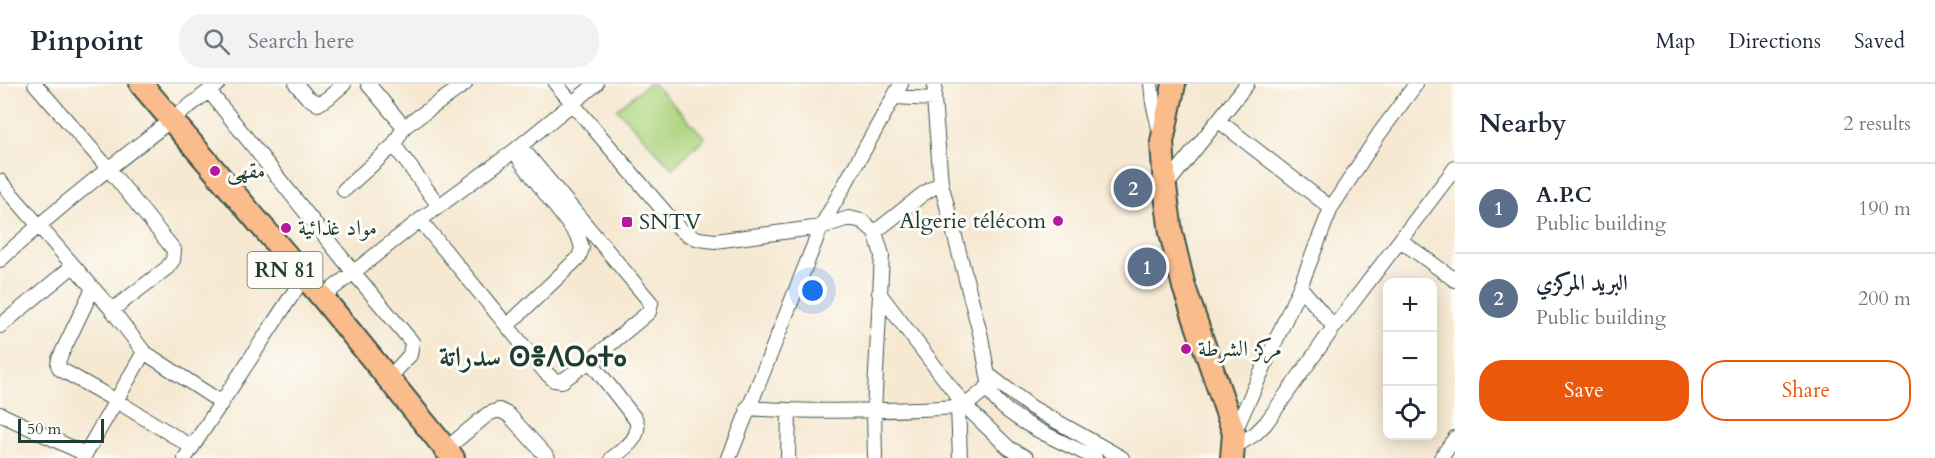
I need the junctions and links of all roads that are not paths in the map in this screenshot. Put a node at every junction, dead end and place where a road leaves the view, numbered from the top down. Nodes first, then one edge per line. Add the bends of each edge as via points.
1 (35, 84) edge
2 (129, 84) edge
3 (141, 84) edge
4 (296, 84) edge
5 (344, 84) edge
6 (368, 84) edge
7 (465, 84) edge
8 (556, 84) edge
9 (596, 84) edge
10 (901, 84) edge
11 (935, 84) edge
12 (1151, 84) edge
13 (1174, 84) edge
14 (1247, 84) edge
15 (1416, 84) edge
16 (213, 87) edge
17 (894, 97) junction
18 (934, 99) junction
19 (572, 102) junction
20 (1219, 121) junction
21 (168, 123) junction
22 (404, 127) junction
23 (1162, 142) junction
24 (394, 146) junction
25 (517, 149) junction
26 (108, 168) junction
27 (1455, 168) edge
28 (1, 183) edge
29 (941, 183) junction
30 (1165, 187) junction
31 (344, 189) dead end
32 (439, 206) junction
33 (1331, 208) junction
34 (420, 220) junction
35 (39, 225) junction
36 (821, 227) junction
37 (876, 232) junction
38 (1400, 240) junction
39 (0, 260) edge
40 (73, 266) junction
41 (354, 273) junction
42 (1455, 280) edge
43 (298, 286) junction
44 (1300, 287) junction
45 (93, 288) junction
46 (879, 293) junction
47 (322, 297) junction
48 (112, 310) junction
49 (0, 326) edge
50 (507, 326) junction
51 (1334, 327) junction
52 (144, 352) junction
53 (590, 362) junction
54 (388, 379) junction
55 (991, 381) junction
56 (115, 400) junction
57 (222, 403) junction
58 (962, 406) junction
59 (747, 408) junction
60 (789, 411) junction
61 (874, 412) junction
62 (0, 414) edge
63 (1455, 438) edge
64 (1233, 446) edge
65 (189, 453) edge
66 (1010, 453) edge
67 (446, 455) edge
68 (84, 456) edge
69 (548, 458) edge
70 (612, 458) edge
71 (729, 458) edge
72 (788, 458) edge
73 (875, 458) edge
74 (960, 458) edge
75 (1027, 458) edge
76 (1095, 458) edge
77 (1122, 458) edge
78 (1441, 458) edge

1 - 26 street
2 - 21 main road, RN 81
3 - 21 main road
4 - 5 street via 318,104
6 - 22 street
7 - 22 street
8 - 19 street
9 - 19 street
10 - 17 street
11 - 18 street
12 - 23 street
13 - 23 main road
14 - 20 street
15 - 33 street
16 - 21 street
16 - 41 street
17 - 18 street
17 - 36 street
18 - 29 street
19 - 25 street
19 - 36 street via 686,234 715,241
20 - 30 street
20 - 33 street
21 - 26 street
21 - 43 main road, RN 81
21 - 47 main road
22 - 24 street
23 - 30 main road
24 - 31 street
24 - 32 street
25 - 32 street
25 - 50 street via 582,248 579,257
25 - 53 street via 651,303 650,312
26 - 35 street
26 - 48 street via 171,246 174,256 167,268
27 - 38 street
28 - 35 street
29 - 37 street
29 - 55 street
30 - 64 main road via 1184,287
32 - 34 street
33 - 44 street
34 - 41 street
34 - 50 street
35 - 39 street
35 - 40 street
36 - 37 street via 849,218 862,221
36 - 59 street
37 - 46 street via 882,255
38 - 42 street
38 - 51 street
40 - 45 street
40 - 49 street
41 - 47 street
41 - 54 street via 412,342 410,355
43 - 57 street
43 - 67 main road, RN 81
44 - 51 street
44 - 64 street
45 - 48 street
45 - 56 street via 58,365 65,374
46 - 58 street
46 - 61 street
47 - 54 main road
48 - 52 street
50 - 53 street via 554,380 562,381
51 - 64 street via 1266,423
52 - 56 street
52 - 57 street
53 - 70 street via 638,425 634,440
54 - 67 main road
55 - 58 street
55 - 76 street via 995,400 1016,417
55 - 77 street
56 - 65 street
56 - 68 street
57 - 65 street
58 - 61 street
58 - 66 street
58 - 74 street
59 - 60 street
59 - 71 street
60 - 61 street
60 - 72 street
61 - 73 street
62 - 68 street
63 - 78 street
66 - 75 street
67 - 69 street via 488,414 499,410

